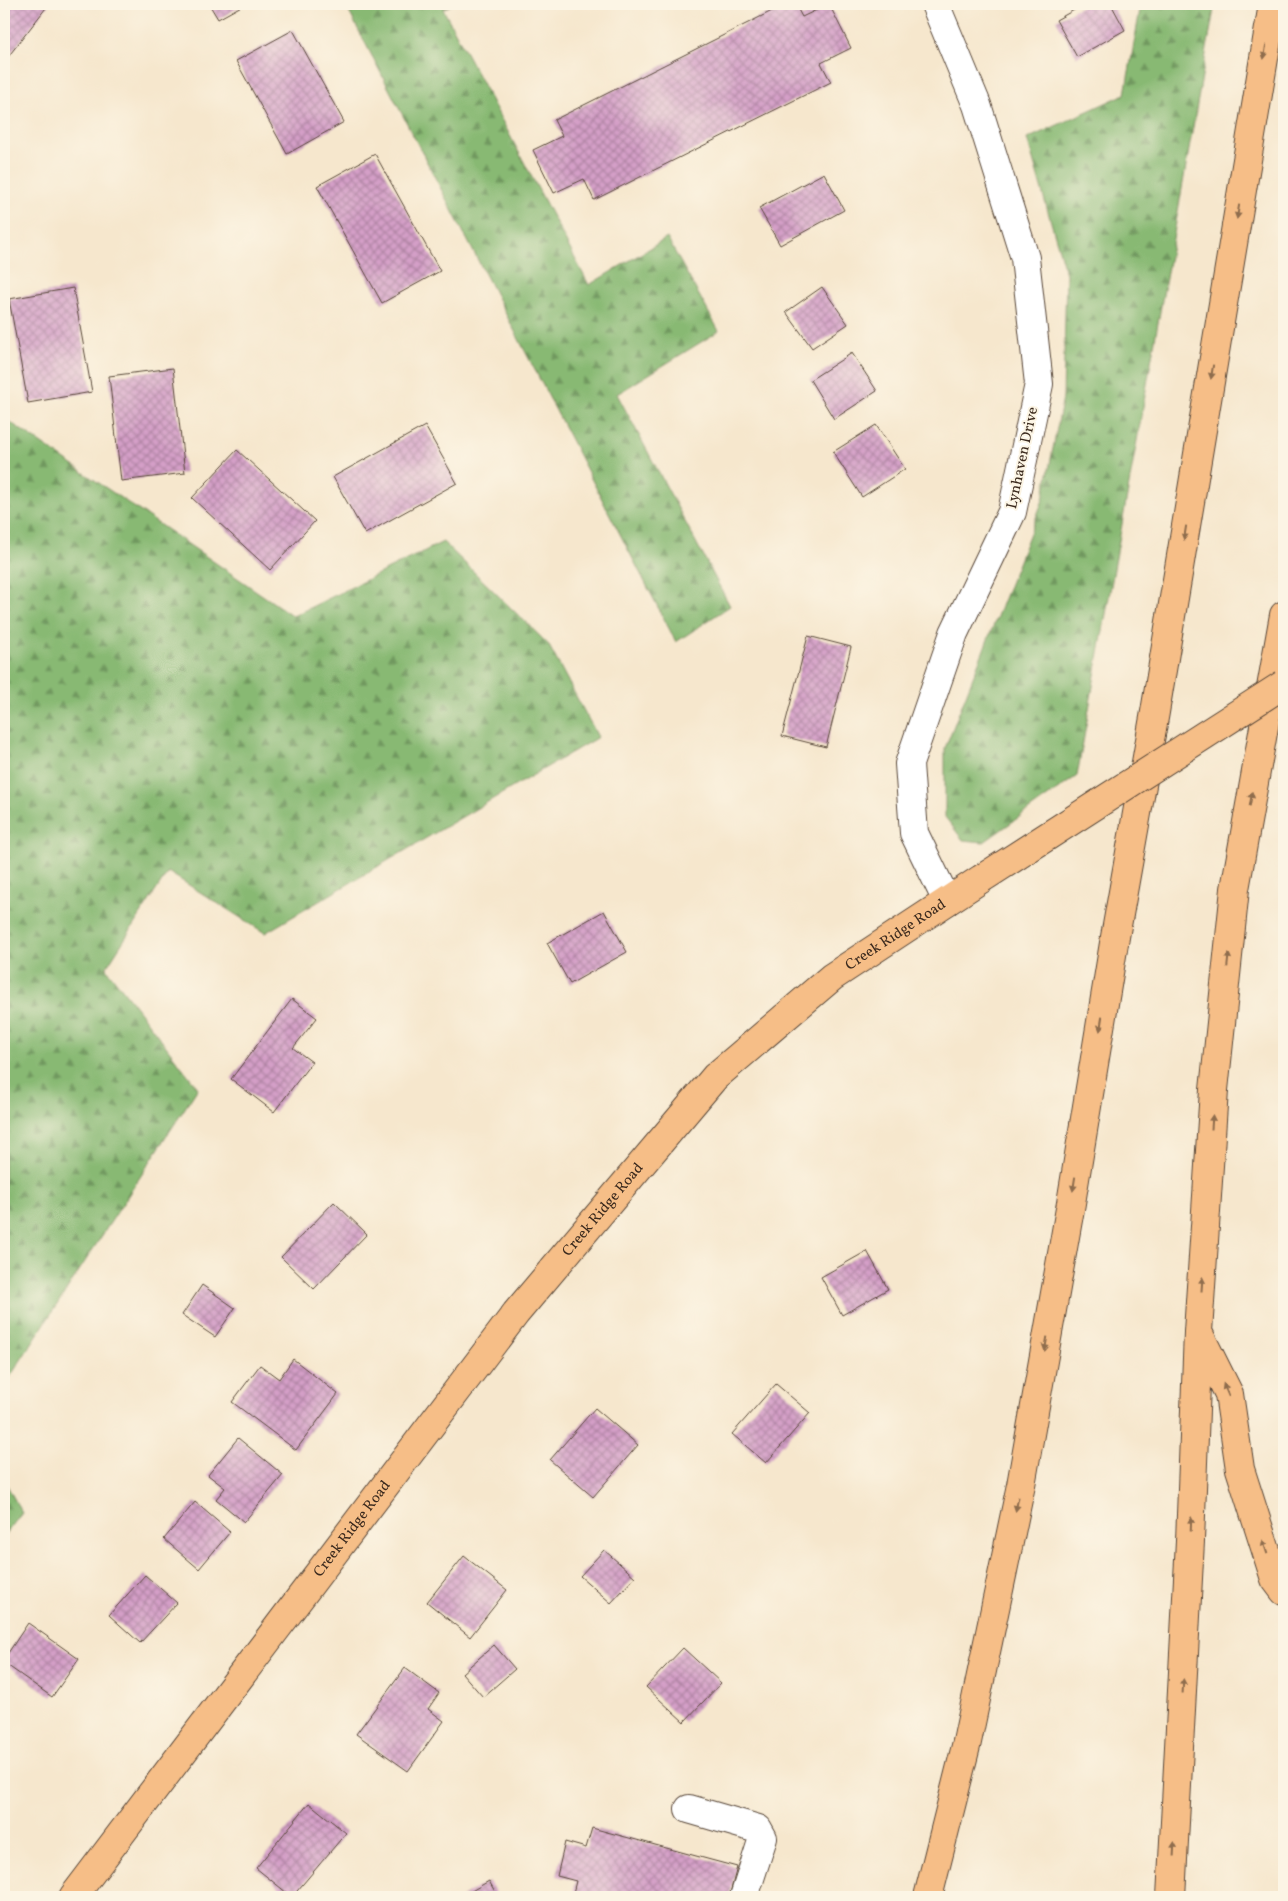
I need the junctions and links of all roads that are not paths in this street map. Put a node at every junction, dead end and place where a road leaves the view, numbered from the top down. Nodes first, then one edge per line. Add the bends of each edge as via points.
1 (935, 4) edge
2 (1273, 4) edge
3 (1284, 616) edge
4 (1284, 684) edge
5 (947, 901) junction
6 (1198, 1332) junction
7 (1284, 1591) edge
8 (689, 1809) dead end
9 (73, 1897) edge
10 (744, 1897) edge
11 (928, 1897) edge
12 (1171, 1897) edge

1 - 5 street, Lynhaven Drive via 977,104 1026,258 1039,384 1012,512 954,633 909,764 914,833
2 -> 11 main road via 1021,1485 967,1742
6 -> 3 main road via 1214,1090 1235,889
4 - 5 main road, Creek Ridge Road, bridge
5 - 9 main road, Creek Ridge Road via 832,977 715,1077 516,1313
7 -> 6 main road via 1275,1578 1240,1469 1229,1394
12 -> 6 main road
8 - 10 street via 758,1829 763,1838

